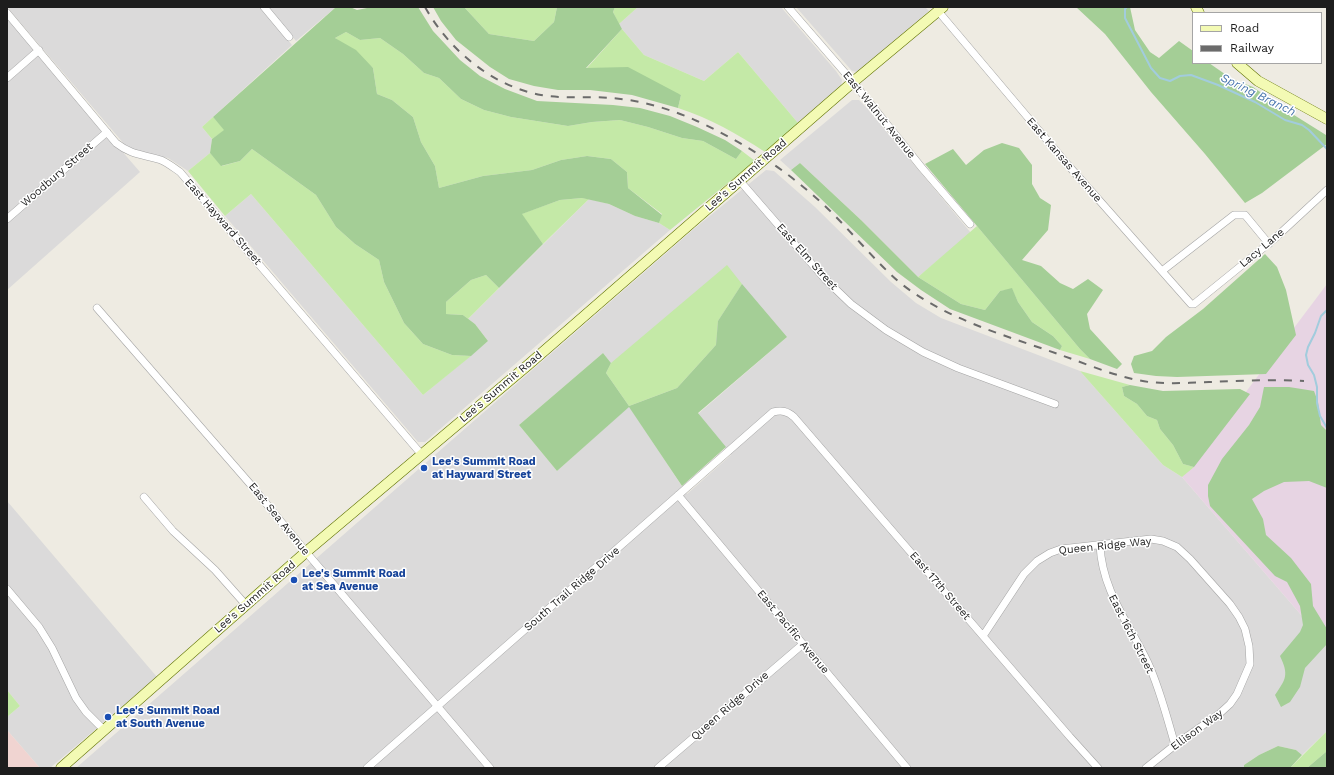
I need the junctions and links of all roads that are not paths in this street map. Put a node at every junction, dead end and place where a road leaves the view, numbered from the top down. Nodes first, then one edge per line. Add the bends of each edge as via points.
1 (264, 7) edge
2 (788, 7) edge
3 (940, 9) edge
4 (7, 13) edge
5 (289, 37) dead end
6 (38, 50) junction
7 (1238, 64) edge
8 (7, 78) edge
9 (853, 82) junction
10 (1327, 119) edge
11 (107, 132) junction
12 (740, 181) junction
13 (1327, 190) edge
14 (7, 219) edge
15 (970, 224) dead end
16 (1269, 244) junction
17 (1162, 271) junction
18 (1194, 304) joint
19 (97, 308) dead end
20 (1055, 404) dead end
21 (778, 411) joint
22 (422, 454) junction
23 (678, 495) junction
24 (144, 497) dead end
25 (1100, 545) junction
26 (306, 552) junction
27 (7, 589) edge
28 (246, 605) junction
29 (983, 636) junction
30 (803, 644) junction
31 (1250, 664) joint
32 (438, 707) junction
33 (104, 730) junction
34 (1175, 745) junction
35 (61, 768) edge
36 (367, 768) edge
37 (490, 768) edge
38 (658, 768) edge
39 (907, 768) edge
40 (1098, 768) edge
41 (1146, 768) edge

1 - 5 street
2 - 9 street, East Walnut Avenue
3 - 9 main road, Lee's Summit Road
3 - 17 street, East Kansas Avenue via 1068,165
4 - 6 street, East Hayward Street
6 - 8 street
6 - 11 street, East Hayward Street
7 - 10 main road via 1258,81
9 - 12 main road, Lee's Summit Road
9 - 15 street, East Walnut Avenue
11 - 14 street, Woodbury Street
11 - 22 street, East Hayward Street via 125,150 161,160 180,172
12 - 20 street, East Elm Street via 825,279 851,304 886,330 923,352 958,368
12 - 22 main road, Lee's Summit Road
13 - 16 street, Lacy Lane
16 - 17 street via 1245,216 1234,215
16 - 18 street, Lacy Lane
17 - 18 street, East Kansas Avenue via 1191,304
19 - 26 street, East Sea Avenue
21 - 23 street, South Trail Ridge Drive via 773,412
21 - 29 street, East 17th Street via 787,412 794,417
22 - 26 main road, Lee's Summit Road
23 - 30 street, East Pacific Avenue
23 - 32 street, South Trail Ridge Drive
24 - 28 street via 173,531 215,570
25 - 29 street, Queen Ridge Way via 1061,549 1037,561 1024,574
25 - 31 street, Queen Ridge Way via 1151,540 1163,541 1176,547 1190,559 1239,617 1249,646
25 - 34 street, East 16th Street via 1108,588 1149,665
26 - 28 main road, Lee's Summit Road
26 - 32 street, East Sea Avenue
27 - 33 street via 39,627 76,698
28 - 33 main road, Lee's Summit Road
29 - 40 street, East 17th Street
30 - 38 street, Queen Ridge Drive
30 - 39 street, East Pacific Avenue
31 - 34 street, Ellison Way via 1230,704 1220,714
32 - 36 street, South Trail Ridge Drive
32 - 37 street, East Sea Avenue
33 - 35 main road, Lee's Summit Road
34 - 41 street, Ellison Way

